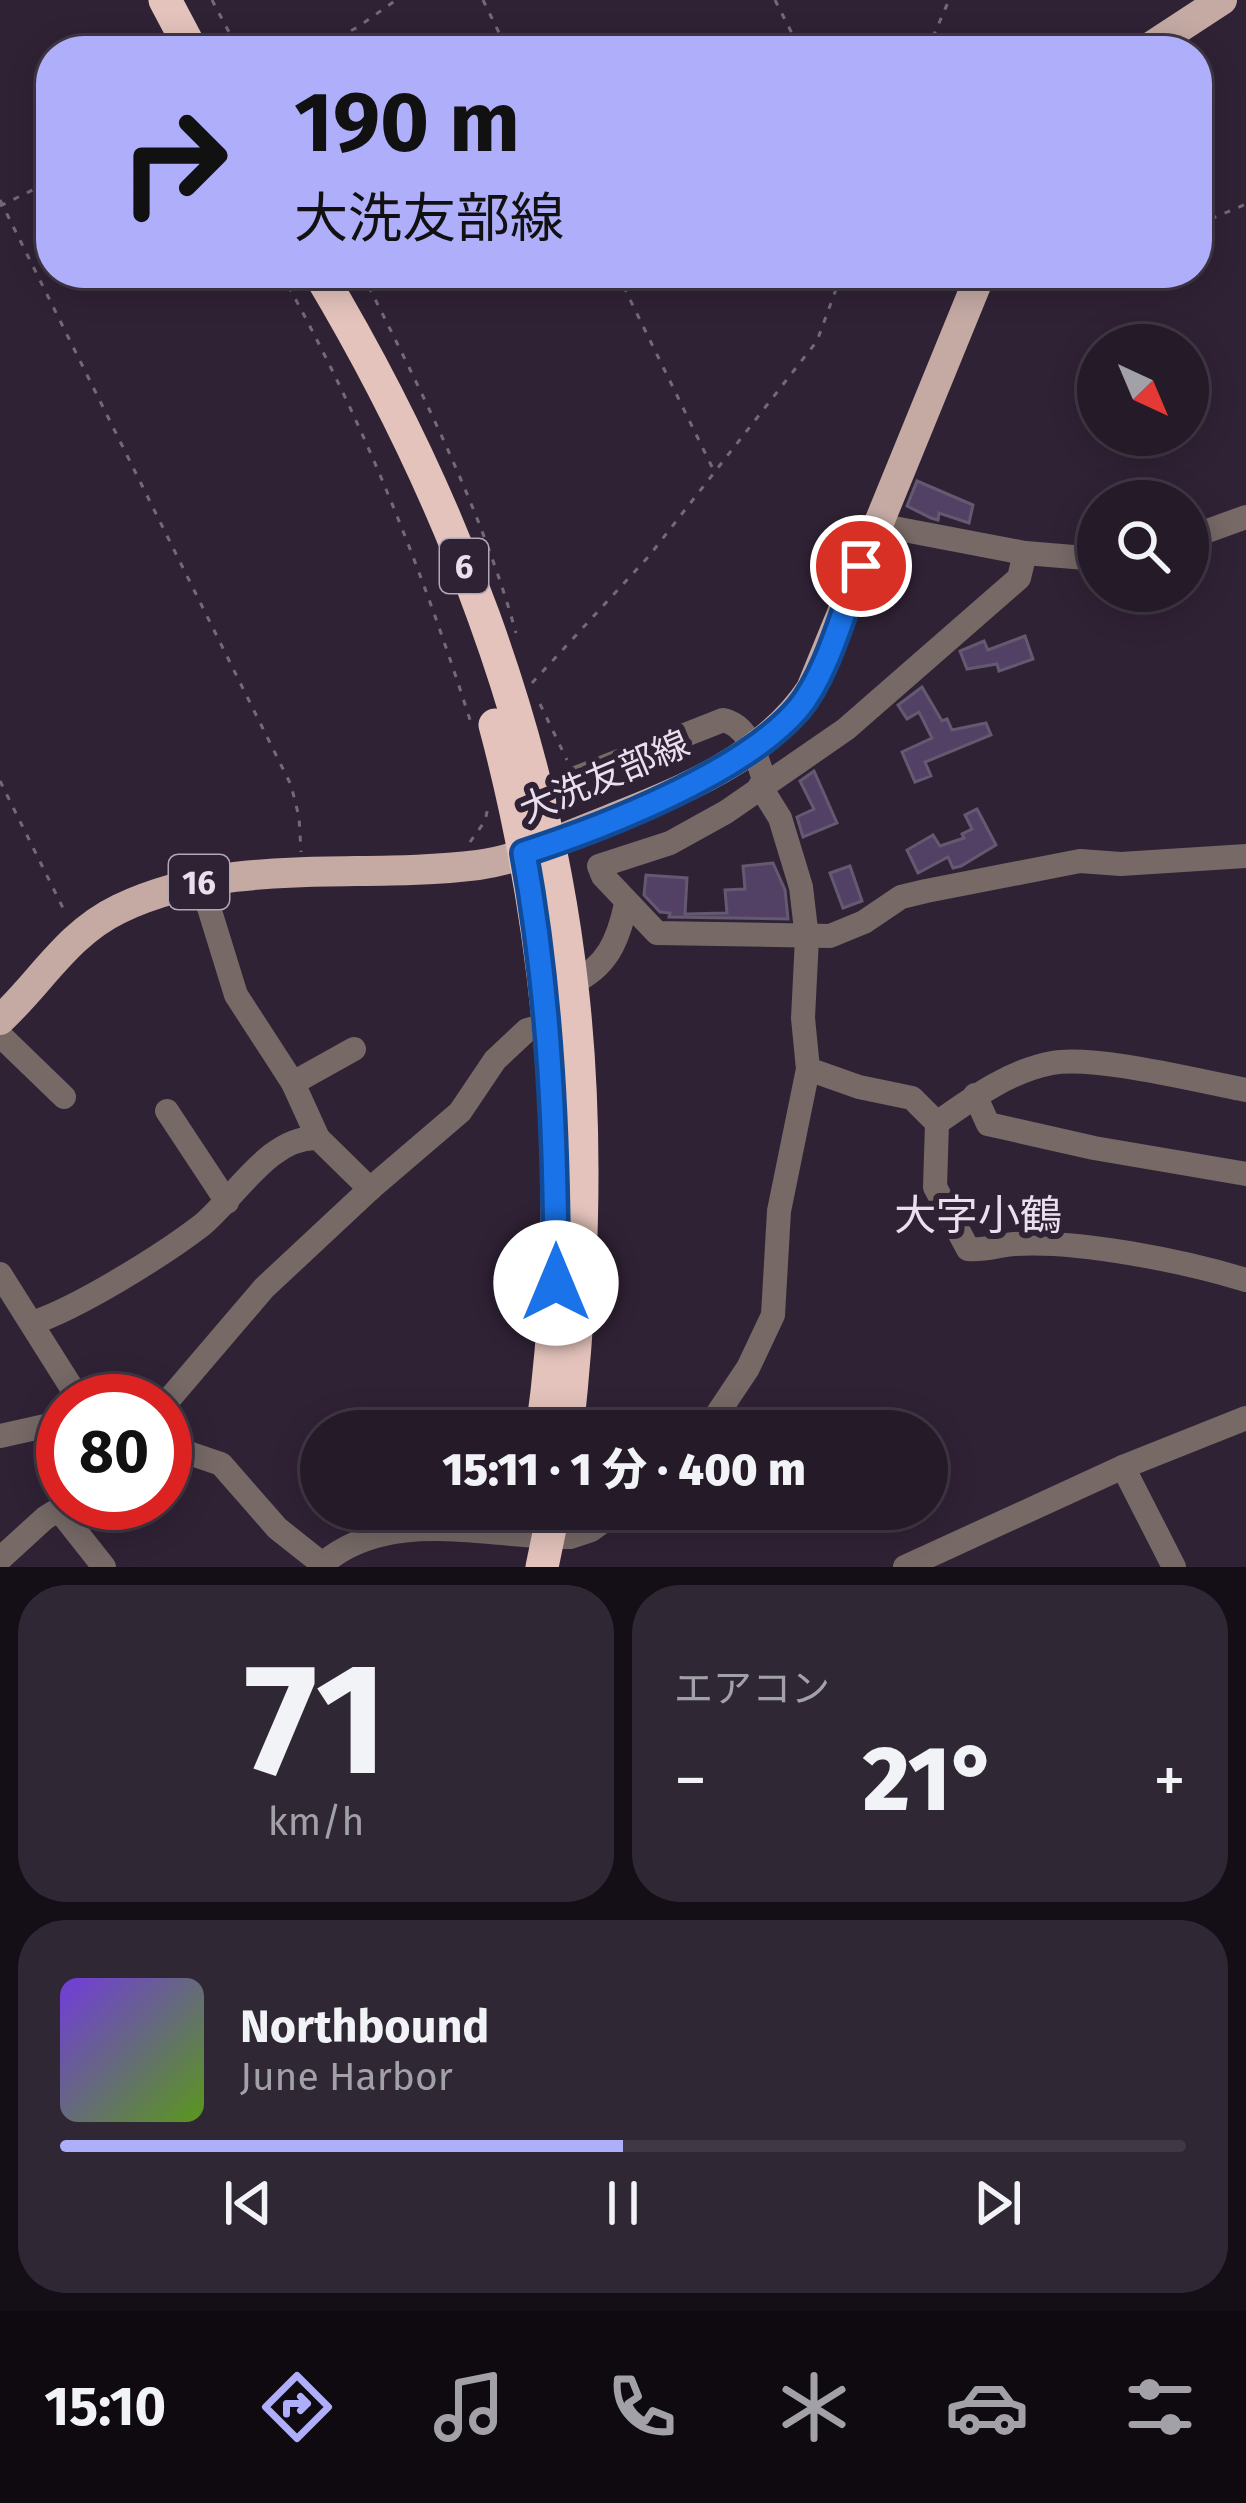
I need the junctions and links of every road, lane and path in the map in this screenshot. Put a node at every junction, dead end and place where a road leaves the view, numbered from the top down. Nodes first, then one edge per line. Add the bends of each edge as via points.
1 (165, 0) edge
2 (212, 0) edge
3 (396, 0) edge
4 (482, 0) edge
5 (775, 0) edge
6 (950, 0) edge
7 (1222, 0) edge
8 (184, 36) edge
9 (231, 36) edge
10 (340, 36) edge
11 (500, 36) edge
12 (793, 36) edge
13 (933, 36) edge
14 (1167, 36) edge
15 (36, 188) edge
16 (1, 204) edge
17 (1246, 204) edge
18 (1212, 219) edge
19 (36, 274) edge
20 (43, 288) edge
21 (289, 288) edge
22 (314, 288) edge
23 (328, 288) edge
24 (624, 288) edge
25 (836, 288) edge
26 (974, 288) edge
27 (716, 473) junction
28 (1246, 517) edge
29 (878, 525) junction
30 (1209, 530) edge
31 (1025, 553) junction
32 (1077, 557) edge
33 (530, 685) dead end
34 (470, 720) dead end
35 (752, 748) junction
36 (576, 778) dead end
37 (0, 781) edge
38 (762, 784) junction
39 (489, 803) dead end
40 (536, 849) junction
41 (1246, 856) edge
42 (447, 868) junction
43 (302, 872) junction
44 (201, 882) junction
45 (626, 904) junction
46 (657, 933) junction
47 (77, 934) junction
48 (807, 938) junction
49 (618, 939) junction
50 (572, 983) junction
51 (0, 1020) edge
52 (546, 1025) junction
53 (0, 1035) edge
54 (354, 1049) dead end
55 (808, 1069) junction
56 (293, 1083) junction
57 (1246, 1090) edge
58 (975, 1095) junction
59 (64, 1096) dead end
60 (167, 1111) dead end
61 (937, 1123) junction
62 (318, 1138) junction
63 (1246, 1174) edge
64 (370, 1189) junction
65 (227, 1202) junction
66 (0, 1274) edge
67 (1246, 1280) edge
68 (32, 1323) junction
69 (63, 1374) edge
70 (191, 1374) edge
71 (544, 1410) edge
72 (569, 1410) edge
73 (720, 1410) edge
74 (1246, 1418) edge
75 (36, 1428) edge
76 (0, 1436) edge
77 (192, 1454) edge
78 (1123, 1467) junction
79 (36, 1529) edge
80 (80, 1530) edge
81 (591, 1530) edge
82 (537, 1538) edge
83 (0, 1559) edge
84 (322, 1566) edge
85 (104, 1567) edge
86 (904, 1567) edge
87 (1174, 1567) edge

1 - 8 highway
2 - 9 path
3 - 10 path
4 - 11 path
5 - 12 path
6 - 13 path
7 - 14 main road
15 - 16 path
16 - 19 path
17 - 18 path
20 - 43 path via 291,785
21 - 34 path via 394,501
22 - 40 highway via 397,454 454,596
23 - 40 highway, 6 via 435,489 513,709
24 - 27 path
25 - 27 path via 817,341
26 - 29 main road, 大洗友部線 / 16
27 - 33 path
28 - 30 street
29 - 31 street
29 - 35 main road, 大洗友部線 / 16 via 811,689
31 - 32 street
31 - 38 street via 1019,578 892,690
35 - 36 street via 738,725 715,720
35 - 38 street
35 - 40 main road, 大洗友部線 / 16 via 683,788
37 - 47 path
38 - 45 street via 670,843 599,866
38 - 48 street via 791,851
39 - 42 path
40 - 42 main road, 大洗友部線 / 16
40 - 50 highway, 6
40 - 52 highway
41 - 48 street via 1080,861 913,894 844,932
42 - 43 main road, 大洗友部線 / 16
43 - 44 main road, 大洗友部線 / 16
44 - 47 main road, 大洗友部線 / 16 via 120,909
44 - 56 street via 236,995
45 - 46 street
45 - 49 street
46 - 48 street
46 - 49 street
47 - 51 main road, 大洗友部線 / 16
48 - 55 street
49 - 50 street via 595,972
50 - 72 highway, 6 via 582,1252
52 - 64 street via 527,1030 460,1112
52 - 71 highway via 556,1283
53 - 59 street
54 - 56 street
55 - 61 street via 912,1097
55 - 73 street via 779,1211 773,1316
56 - 62 street
57 - 58 street via 1057,1062
58 - 61 street
58 - 63 street via 988,1124
60 - 65 street
61 - 67 street via 935,1186 968,1249 1078,1249
62 - 64 street
62 - 65 street via 268,1157
64 - 70 street via 264,1288
65 - 68 street via 60,1314
66 - 68 street
68 - 69 street
74 - 78 street
75 - 76 street
77 - 84 street via 221,1464
78 - 86 street
78 - 87 street
79 - 83 street
80 - 85 street
81 - 82 street
82 - 84 street via 392,1531 342,1549

